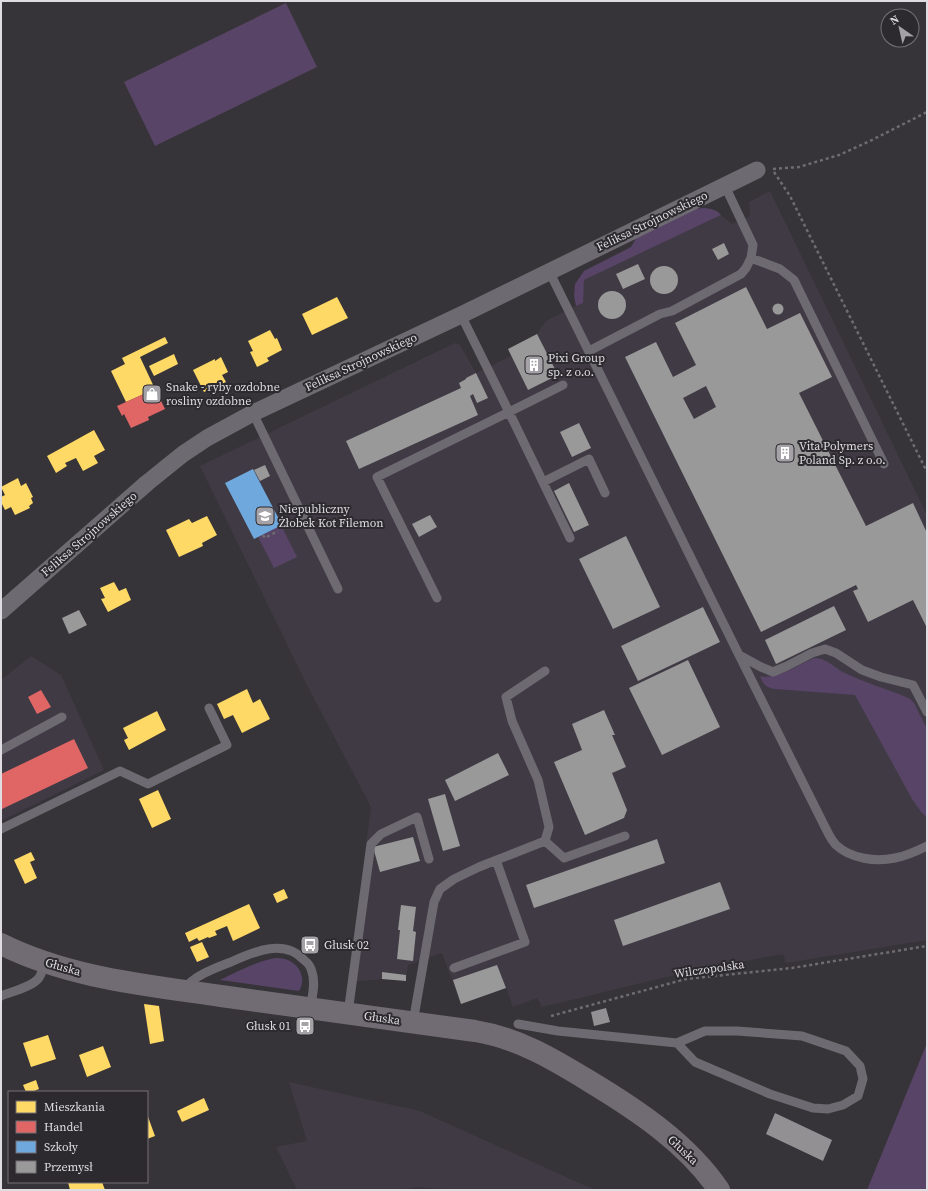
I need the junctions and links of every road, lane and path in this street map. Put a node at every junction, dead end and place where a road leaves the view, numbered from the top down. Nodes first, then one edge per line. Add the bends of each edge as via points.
1 (927, 112) edge
2 (757, 170) dead end
3 (724, 186) junction
4 (752, 258) junction
5 (549, 271) junction
6 (460, 315) junction
7 (589, 351) junction
8 (563, 385) dead end
9 (509, 412) junction
10 (253, 413) junction
11 (884, 464) dead end
12 (927, 472) edge
13 (543, 482) junction
14 (605, 493) dead end
15 (278, 531) dead end
16 (263, 535) dead end
17 (570, 538) dead end
18 (338, 589) dead end
19 (437, 598) dead end
20 (1, 611) edge
21 (739, 655) junction
22 (545, 671) dead end
23 (210, 708) dead end
24 (927, 712) edge
25 (62, 718) dead end
26 (1, 750) edge
27 (1, 829) edge
28 (625, 836) dead end
29 (545, 841) junction
30 (927, 846) edge
31 (429, 859) dead end
32 (496, 860) junction
33 (1, 944) edge
34 (927, 946) edge
35 (45, 962) junction
36 (454, 968) dead end
37 (184, 991) junction
38 (1, 996) edge
39 (310, 1009) junction
40 (348, 1013) junction
41 (549, 1016) dead end
42 (414, 1022) junction
43 (518, 1024) dead end
44 (677, 1043) junction
45 (719, 1190) edge

1 - 12 path via 839,155 799,167 771,169 790,196
2 - 3 street, Feliksa Strojnowskiego
3 - 4 lane via 754,245
3 - 5 street, Feliksa Strojnowskiego
4 - 7 lane via 741,274
4 - 11 lane via 780,269 794,280
5 - 6 street, Feliksa Strojnowskiego
5 - 7 lane
6 - 9 lane
6 - 10 street, Feliksa Strojnowskiego
7 - 21 lane
8 - 9 lane
9 - 13 lane
9 - 19 lane via 377,477
10 - 18 lane
10 - 20 street, Feliksa Strojnowskiego via 207,438 177,459
13 - 14 lane via 589,459
13 - 17 lane
15 - 16 path via 264,538
21 - 24 lane via 774,672 825,649 862,670 913,685
21 - 30 lane via 831,839 837,846 853,855 881,860 909,854
22 - 29 lane via 506,697 512,721 538,780 549,827
23 - 27 lane via 227,745 148,784 120,770
25 - 26 lane
28 - 29 lane via 564,858
29 - 32 lane
31 - 40 lane via 417,817 381,834 371,844
32 - 36 lane via 525,942
32 - 42 lane via 440,888 434,902
33 - 35 street, Głuska
34 - 41 path, Wilczopolska via 792,968 686,979
35 - 37 street, Głuska via 99,977
35 - 38 lane via 38,980
37 - 39 street, Głuska
37 - 39 lane via 199,976 246,955 263,949 288,949 303,958 312,972
39 - 40 street, Głuska
40 - 42 street, Głuska
42 - 45 street, Głuska via 494,1034 552,1059 601,1088 656,1126 690,1155
43 - 44 lane via 558,1032
44 - 44 lane via 705,1031 802,1036 846,1051 860,1066 863,1079 858,1096 843,1105 828,1109 813,1108 770,1094 695,1062

